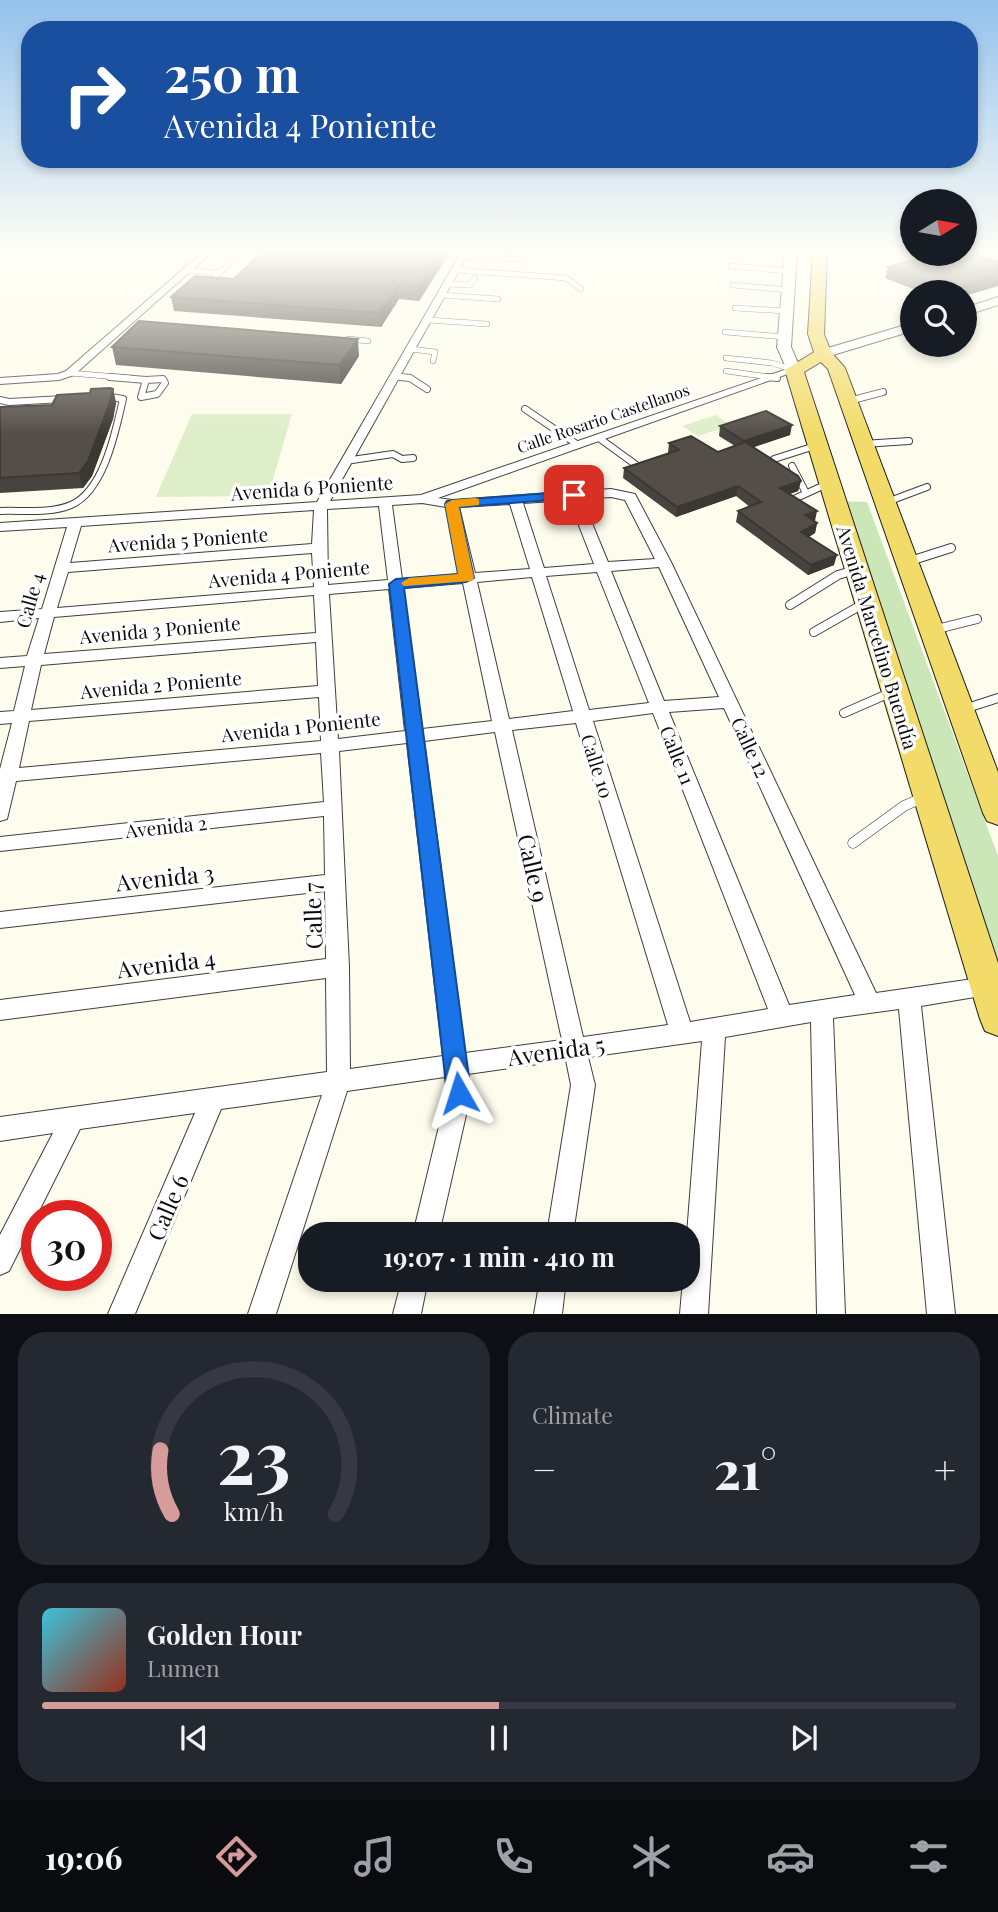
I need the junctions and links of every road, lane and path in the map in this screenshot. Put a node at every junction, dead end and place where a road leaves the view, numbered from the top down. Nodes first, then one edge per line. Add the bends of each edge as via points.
1 (141, 312) edge
2 (433, 312) edge
3 (786, 312) edge
4 (817, 312) edge
5 (429, 320) junction
6 (132, 321) junction
7 (146, 322) edge
8 (487, 324) dead end
9 (900, 331) edge
10 (725, 332) dead end
11 (785, 337) junction
12 (341, 338) edge
13 (368, 341) dead end
14 (411, 349) junction
15 (823, 354) junction
16 (726, 358) dead end
17 (433, 361) dead end
18 (726, 372) dead end
19 (71, 373) junction
20 (786, 374) junction
21 (395, 376) junction
22 (146, 380) junction
23 (1, 382) edge
24 (427, 388) dead end
25 (883, 392) dead end
26 (90, 397) edge
27 (76, 398) edge
28 (0, 400) edge
29 (848, 402) junction
30 (525, 409) dead end
31 (599, 438) junction
32 (909, 441) dead end
33 (862, 444) junction
34 (578, 445) junction
35 (818, 445) junction
36 (413, 458) dead end
37 (774, 459) edge
38 (345, 461) junction
39 (792, 466) dead end
40 (639, 467) edge
41 (927, 487) dead end
42 (818, 488) junction
43 (574, 495) junction
44 (625, 495) joint
45 (422, 499) junction
46 (515, 499) junction
47 (792, 500) edge
48 (385, 501) junction
49 (884, 503) junction
50 (452, 504) junction
51 (321, 506) junction
52 (0, 511) edge
53 (75, 523) junction
54 (0, 527) edge
55 (319, 548) junction
56 (951, 548) dead end
57 (664, 562) junction
58 (906, 562) junction
59 (604, 566) junction
60 (61, 568) junction
61 (857, 570) junction
62 (538, 571) junction
63 (466, 578) junction
64 (396, 584) junction
65 (321, 590) junction
66 (867, 603) junction
67 (790, 605) dead end
68 (46, 614) junction
69 (0, 617) edge
70 (977, 619) dead end
71 (930, 631) junction
72 (814, 632) dead end
73 (323, 637) junction
74 (34, 660) junction
75 (0, 663) edge
76 (326, 691) junction
77 (895, 691) junction
78 (998, 698) edge
79 (730, 702) junction
80 (659, 707) junction
81 (959, 711) junction
82 (844, 713) dead end
83 (582, 716) junction
84 (21, 717) junction
85 (0, 718) edge
86 (500, 726) junction
87 (416, 736) junction
88 (330, 746) junction
89 (4, 775) edge
90 (928, 796) junction
91 (333, 808) junction
92 (998, 813) edge
93 (0, 814) edge
94 (853, 843) dead end
95 (0, 844) edge
96 (335, 882) junction
97 (0, 920) edge
98 (338, 967) junction
99 (987, 986) junction
100 (909, 999) junction
101 (870, 1004) junction
102 (0, 1010) edge
103 (822, 1012) junction
104 (780, 1014) junction
105 (998, 1019) edge
106 (714, 1029) junction
107 (682, 1033) junction
108 (576, 1047) junction
109 (456, 1064) junction
110 (339, 1080) junction
111 (213, 1100) junction
112 (73, 1119) junction
113 (0, 1129) edge
114 (429, 1222) edge
115 (562, 1222) edge
116 (0, 1262) edge
117 (412, 1292) edge
118 (551, 1292) edge
119 (121, 1314) edge
120 (262, 1314) edge
121 (407, 1314) edge
122 (548, 1314) edge
123 (694, 1314) edge
124 (831, 1314) edge
125 (941, 1314) edge

1 - 6 street
2 - 5 street
3 - 11 street, Avenida Marcelino Buendía
4 - 15 main road via 816,334
5 - 8 lane
5 - 14 street
6 - 7 lane
6 - 19 street
9 - 15 street
10 - 11 lane
11 - 20 street, Avenida Marcelino Buendía
12 - 13 lane
14 - 17 lane via 435,352
14 - 21 street
15 - 20 main road
15 - 29 main road via 836,368
16 - 20 lane via 772,363
18 - 20 lane
19 - 22 lane
19 - 23 street
20 - 31 street, Calle Rosario Castellanos
20 - 35 main road, Avenida Marcelino Buendía
21 - 24 lane
21 - 38 street
22 - 22 lane via 163,379 165,383 157,394 141,397
25 - 29 lane
26 - 52 lane via 123,398 89,494 69,506
27 - 28 lane
29 - 33 main road
30 - 34 lane
31 - 34 street, Calle Rosario Castellanos
31 - 40 lane
32 - 33 lane
33 - 49 main road
34 - 45 street, Calle Rosario Castellanos
35 - 37 lane
35 - 42 main road, Avenida Marcelino Buendía
36 - 38 lane via 393,454
38 - 51 street
39 - 42 lane
41 - 49 lane
42 - 47 lane
42 - 61 main road, Avenida Marcelino Buendía
43 - 44 street, Avenida 6 Poniente
43 - 46 street, Avenida 6 Poniente
43 - 59 street, Calle 11
44 - 57 street, Calle 12 via 634,502
45 - 48 street, Avenida 6 Poniente
45 - 50 street, Avenida 6 Poniente
46 - 50 street, Avenida 6 Poniente
46 - 62 street, Calle 10
48 - 51 street, Avenida 6 Poniente
48 - 64 street
49 - 58 main road
50 - 63 street, Calle 9
51 - 53 street, Avenida 6 Poniente
51 - 55 street, Calle 7
53 - 54 street, Avenida 6 Poniente
53 - 60 street, Calle 4
55 - 60 street, Avenida 5 Poniente
55 - 65 street, Calle 7
56 - 58 lane
57 - 59 street, Avenida 4 Poniente
57 - 79 street, Calle 12
58 - 71 main road
59 - 62 street, Avenida 4 Poniente
59 - 80 street, Calle 11
60 - 68 street, Calle 4
61 - 66 main road, Avenida Marcelino Buendía
61 - 67 lane via 838,575
62 - 63 street, Avenida 4 Poniente
62 - 83 street, Calle 10
63 - 64 street, Avenida 4 Poniente
63 - 86 street, Calle 9
64 - 65 street, Avenida 4 Poniente
64 - 87 street
65 - 68 street, Avenida 4 Poniente
65 - 73 street, Calle 7
66 - 72 lane
66 - 77 main road, Avenida Marcelino Buendía
68 - 69 street, Avenida 4 Poniente
68 - 74 street, Calle 4
70 - 71 lane
71 - 81 main road
73 - 74 street, Avenida 3 Poniente
73 - 76 street, Calle 7
74 - 75 street, Avenida 3 Poniente
74 - 84 street, Calle 4
76 - 84 street, Avenida 2 Poniente
76 - 88 street, Calle 7
77 - 82 lane
77 - 90 main road, Avenida Marcelino Buendía
78 - 81 lane
79 - 80 street, Avenida 1 Poniente
79 - 101 street, Calle 12
80 - 83 street, Avenida 1 Poniente
80 - 104 street, Calle 11
81 - 92 main road via 981,755
83 - 86 street, Avenida 1 Poniente
83 - 107 street, Calle 10
84 - 85 street, Avenida 2 Poniente
84 - 89 street, Calle 4
86 - 87 street, Avenida 1 Poniente
86 - 108 street, Calle 9
87 - 88 street, Avenida 1 Poniente
87 - 109 street
88 - 89 street, Avenida 1 Poniente
88 - 91 street, Calle 7
89 - 93 street, Calle 4
90 - 94 lane via 904,806
90 - 99 main road, Avenida Marcelino Buendía
91 - 95 street, Avenida 2
91 - 96 street, Calle 7
96 - 97 street, Avenida 3
96 - 98 street, Calle 7
98 - 102 street, Avenida 4
98 - 110 street, Calle 7
99 - 100 street, Avenida 5
99 - 105 main road, Avenida Marcelino Buendía
100 - 101 street, Avenida 5
100 - 125 street
101 - 103 street, Avenida 5
103 - 104 street, Avenida 5
103 - 124 street
104 - 106 street, Avenida 5
106 - 107 street, Avenida 5
106 - 123 street
107 - 108 street, Avenida 5
108 - 109 street, Avenida 5
108 - 115 street, Calle 9 via 583,1085
109 - 110 street, Avenida 5
109 - 114 street via 459,1093
110 - 111 street, Avenida 5
110 - 120 street, Calle 7
111 - 112 street, Avenida 5
111 - 119 street, Calle 6
112 - 113 street, Avenida 5
112 - 116 street
117 - 121 street
118 - 122 street

